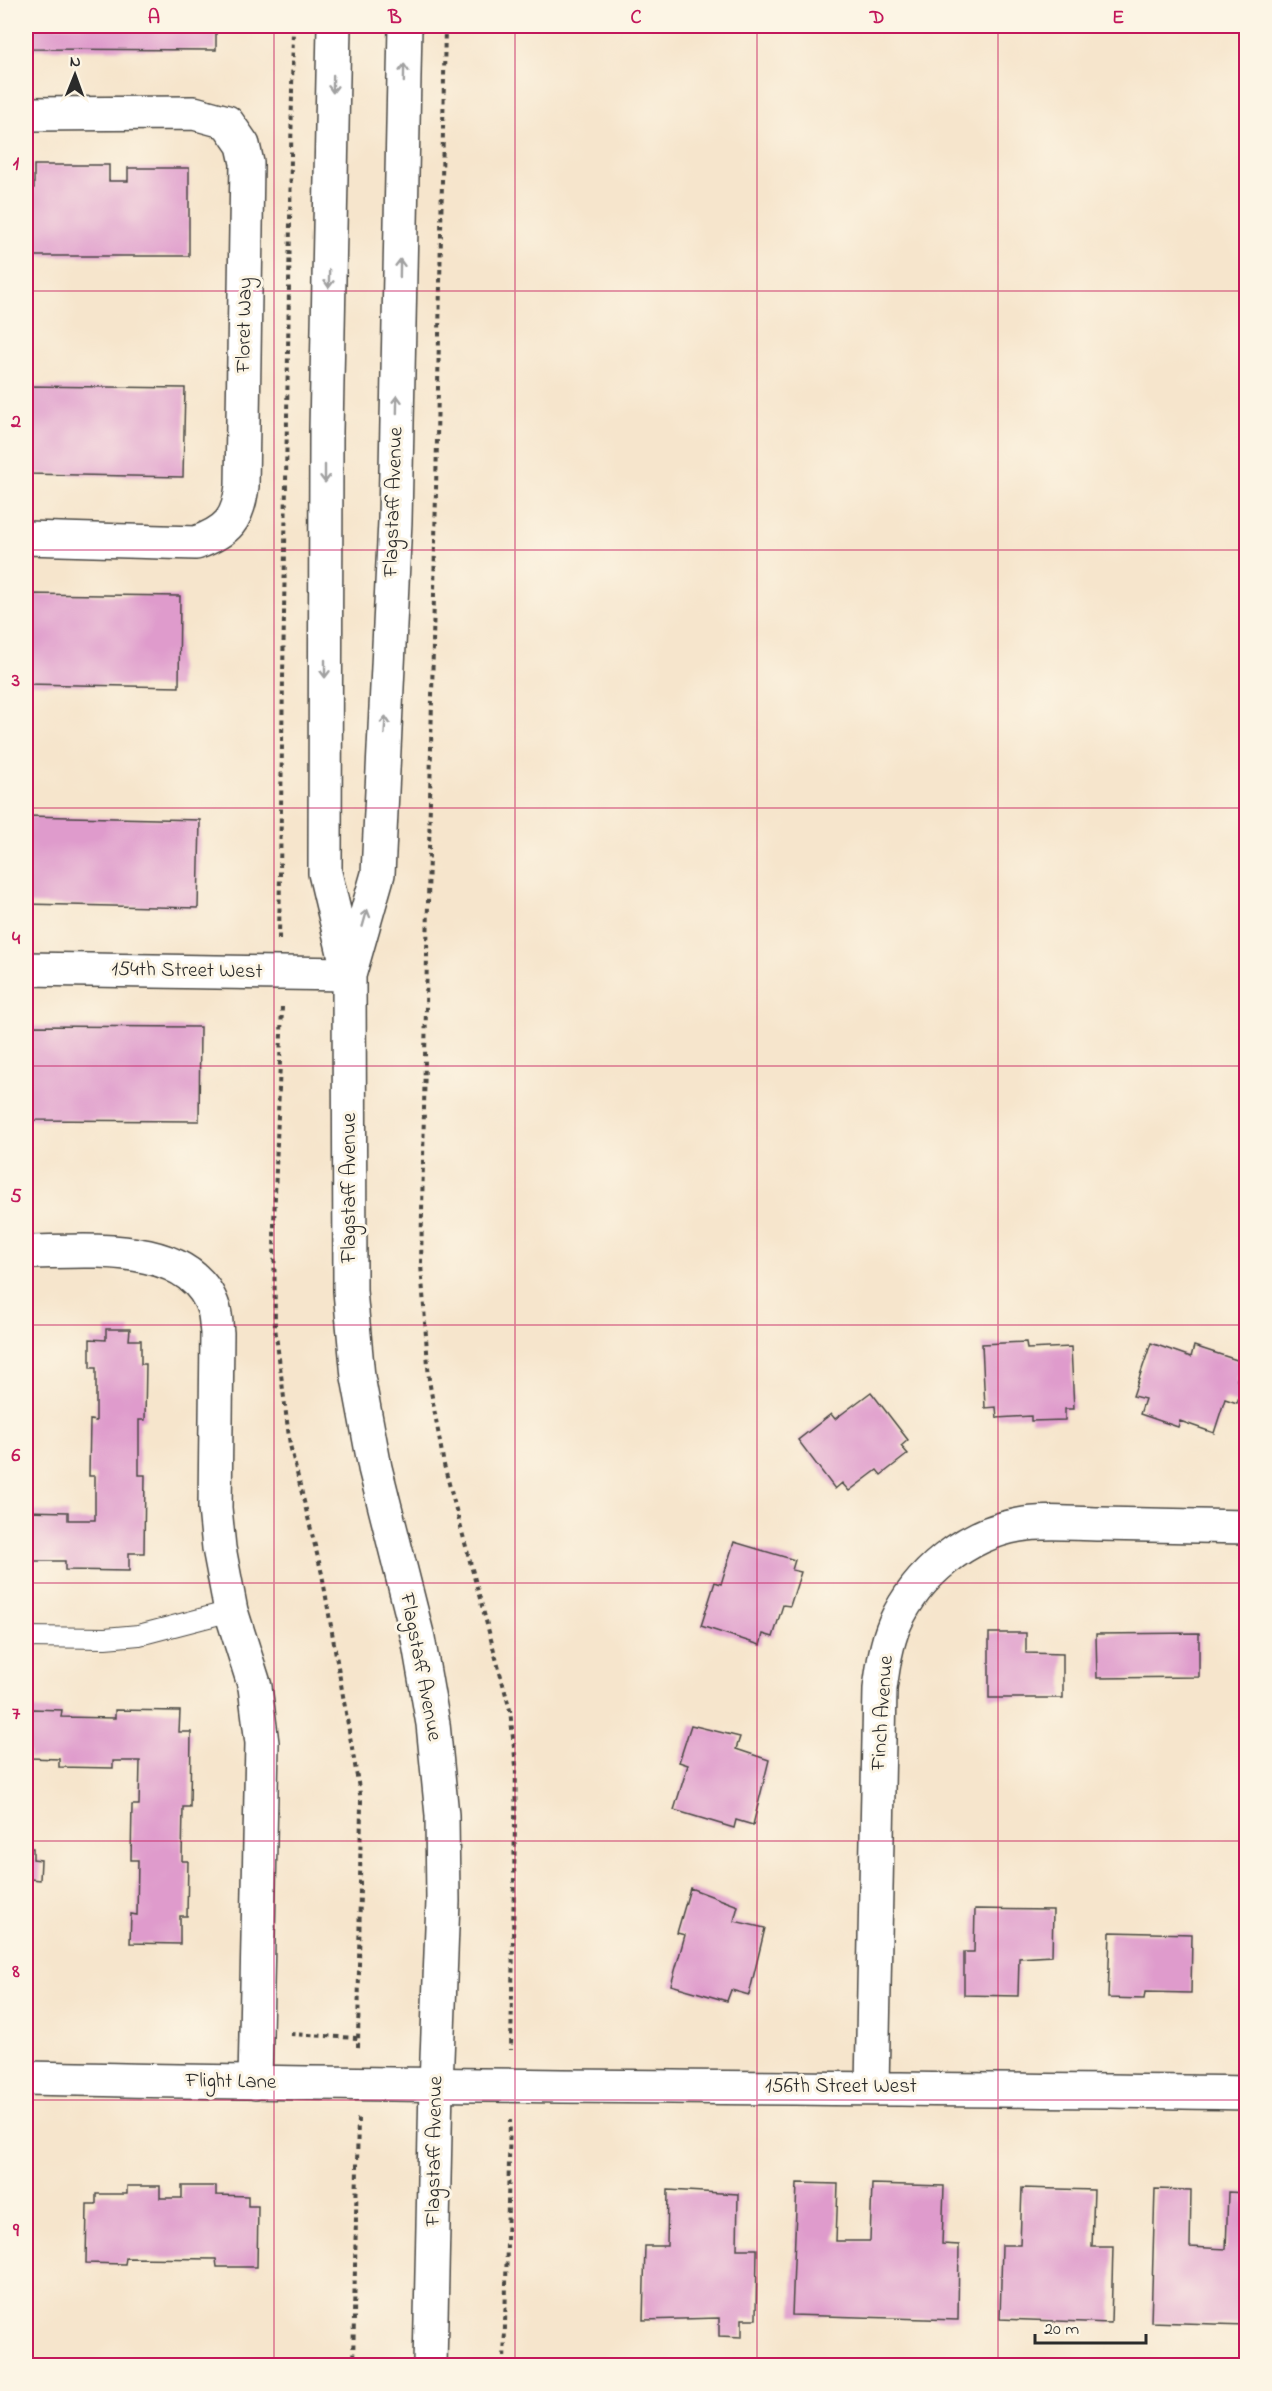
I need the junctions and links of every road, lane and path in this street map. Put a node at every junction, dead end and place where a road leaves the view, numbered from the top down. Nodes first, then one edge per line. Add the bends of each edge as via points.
1 (293, 26) edge
2 (334, 26) edge
3 (405, 26) edge
4 (445, 26) edge
5 (26, 114) edge
6 (26, 538) edge
7 (26, 969) edge
8 (281, 973) junction
9 (349, 974) junction
10 (26, 1252) edge
11 (1246, 1527) edge
12 (231, 1611) junction
13 (26, 1637) edge
14 (283, 2033) dead end
15 (358, 2038) junction
16 (26, 2078) edge
17 (255, 2083) junction
18 (358, 2084) junction
19 (436, 2085) junction
20 (510, 2086) junction
21 (872, 2087) junction
22 (1246, 2093) edge
23 (353, 2366) edge
24 (430, 2366) edge
25 (504, 2366) edge

1 - 8 path via 278,928
2 -> 9 street, Flagstaff Avenue via 326,442 325,873
9 -> 3 street, Flagstaff Avenue via 378,874 395,521
4 - 20 path via 421,1264 429,1380 444,1465 510,1710 516,1766
5 - 6 street, Floret Way via 194,113 227,122 243,145 247,163 242,486 233,520 216,536 196,543
7 - 8 street, 154th Street West
8 - 9 street, 154th Street West
8 - 15 path via 275,1327 290,1445 322,1574 361,1800
9 - 19 street, Flagstaff Avenue via 350,1291 358,1377 375,1468 418,1638 433,1724 442,1815
10 - 12 street via 151,1256 188,1275 202,1288 214,1309 215,1508
11 - 21 street, Finch Avenue via 1019,1525 958,1549 910,1596 895,1623 880,1689
12 - 13 lane via 139,1635
12 - 17 street via 255,1687 262,1743
14 - 15 path
15 - 18 path
16 - 17 street, Flight Lane
17 - 18 street, Flight Lane
18 - 19 street, Flight Lane
18 - 23 path
19 - 20 street, 156th Street West
19 - 24 street, Flagstaff Avenue
20 - 21 street, 156th Street West
20 - 25 path
21 - 22 street, 156th Street West

